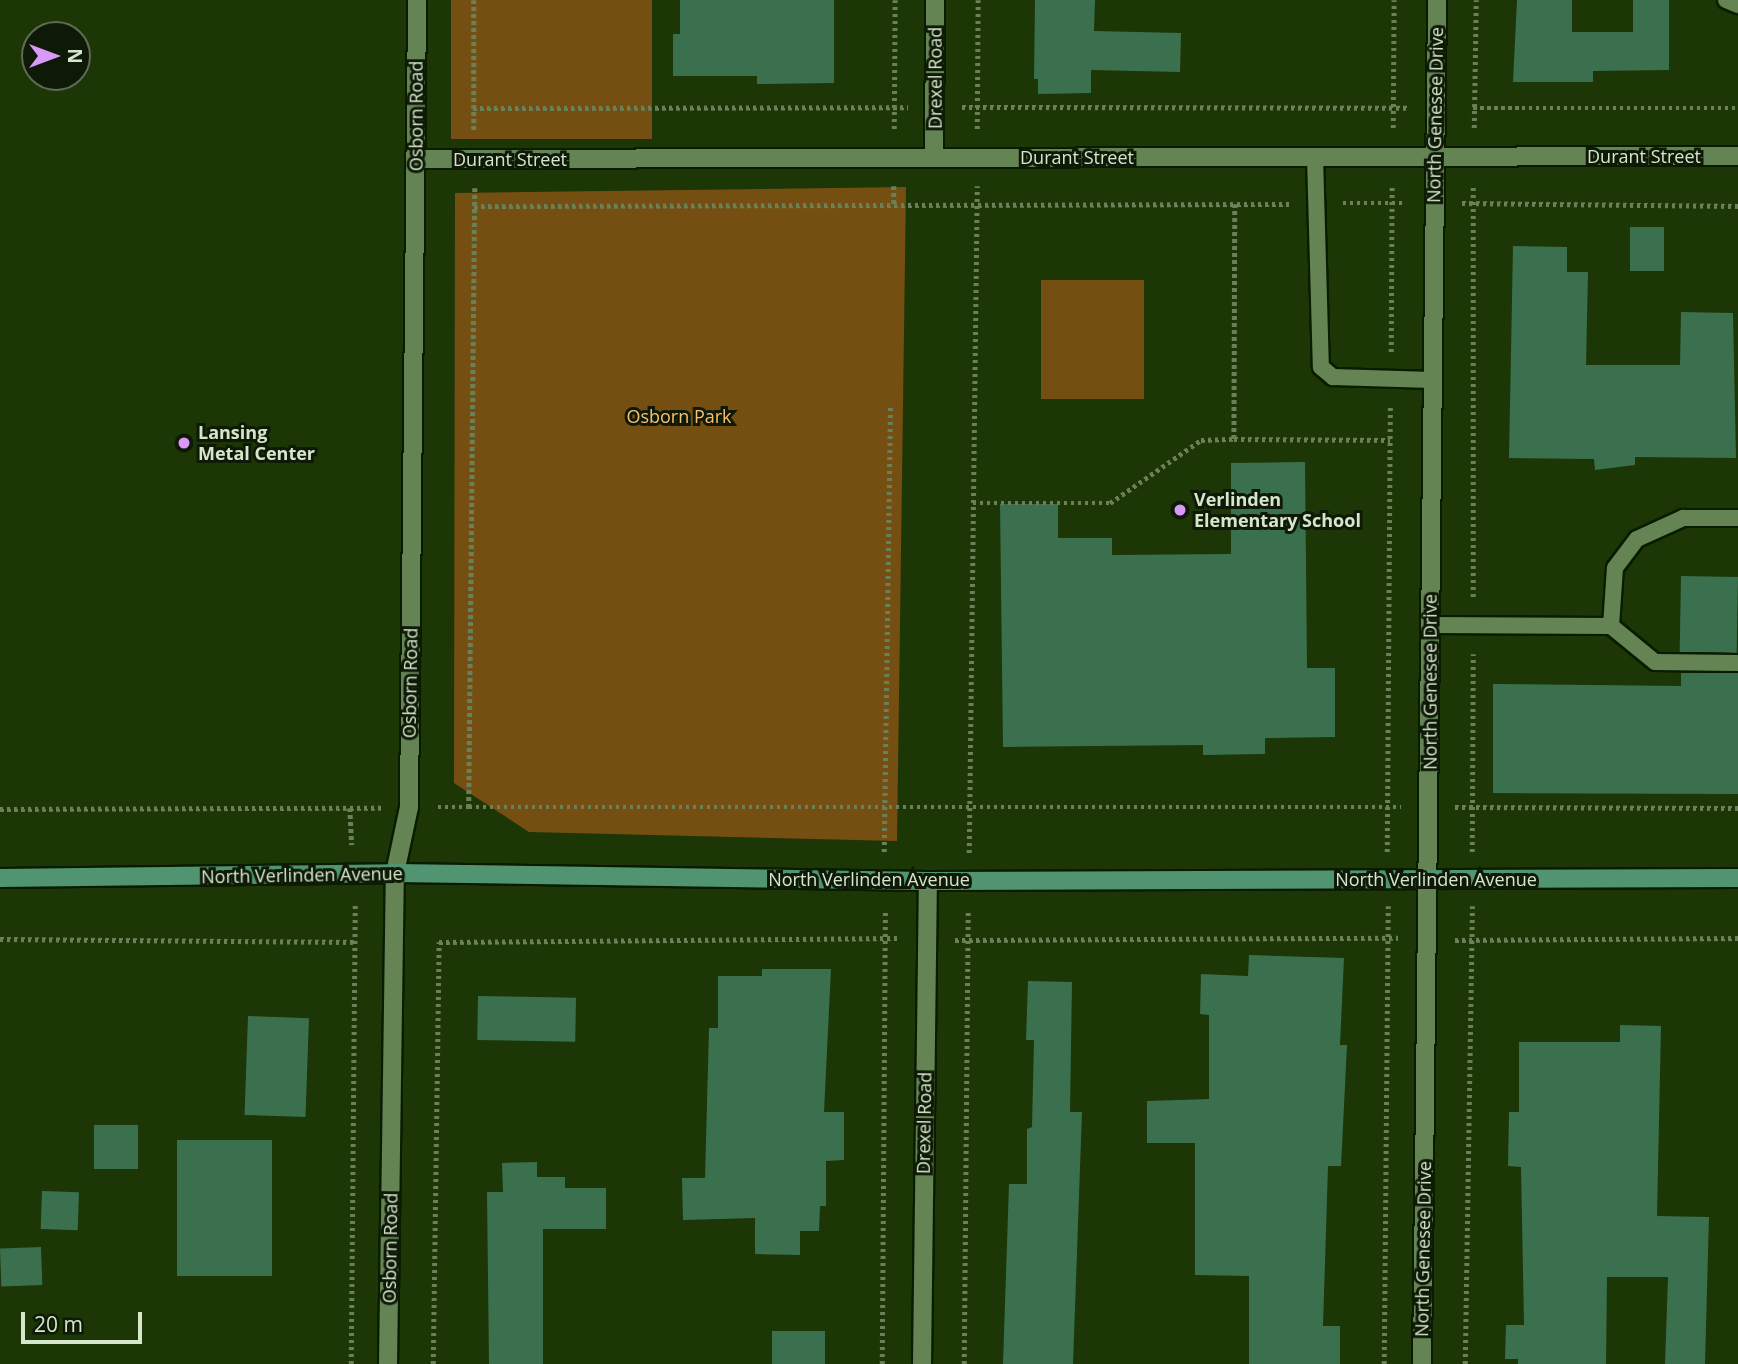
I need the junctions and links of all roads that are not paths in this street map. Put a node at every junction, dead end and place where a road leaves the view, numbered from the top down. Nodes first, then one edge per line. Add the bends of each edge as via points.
1 (417, 0) edge
2 (935, 0) edge
3 (1437, 0) edge
4 (1726, 0) edge
5 (1738, 5) edge
6 (1435, 156) junction
7 (1738, 156) edge
8 (934, 157) junction
9 (1315, 157) junction
10 (417, 159) junction
11 (1432, 380) junction
12 (1738, 518) edge
13 (1430, 625) junction
14 (1611, 626) junction
15 (1738, 663) edge
16 (395, 873) junction
17 (0, 878) edge
18 (1738, 878) edge
19 (1428, 879) junction
20 (928, 881) junction
21 (388, 1364) edge
22 (922, 1364) edge
23 (1422, 1364) edge

1 - 10 street, Osborn Road
2 - 8 street, Drexel Road
3 - 6 street, North Genesee Drive
4 - 5 lane
6 - 7 street, Durant Street
6 - 9 street, Durant Street
6 - 11 street, North Genesee Drive
8 - 9 street, Durant Street
8 - 10 street, Durant Street
9 - 11 lane via 1321,367 1333,377
10 - 16 street, Osborn Road via 409,807
11 - 13 street, North Genesee Drive
12 - 14 lane via 1683,518 1637,539 1615,568
13 - 14 lane
13 - 19 street, North Genesee Drive
14 - 15 lane via 1656,662
16 - 17 street, North Verlinden Avenue
16 - 20 street, North Verlinden Avenue
16 - 21 street, Osborn Road
18 - 19 street, North Verlinden Avenue
19 - 20 street, North Verlinden Avenue
19 - 23 street, North Genesee Drive
20 - 22 street, Drexel Road

